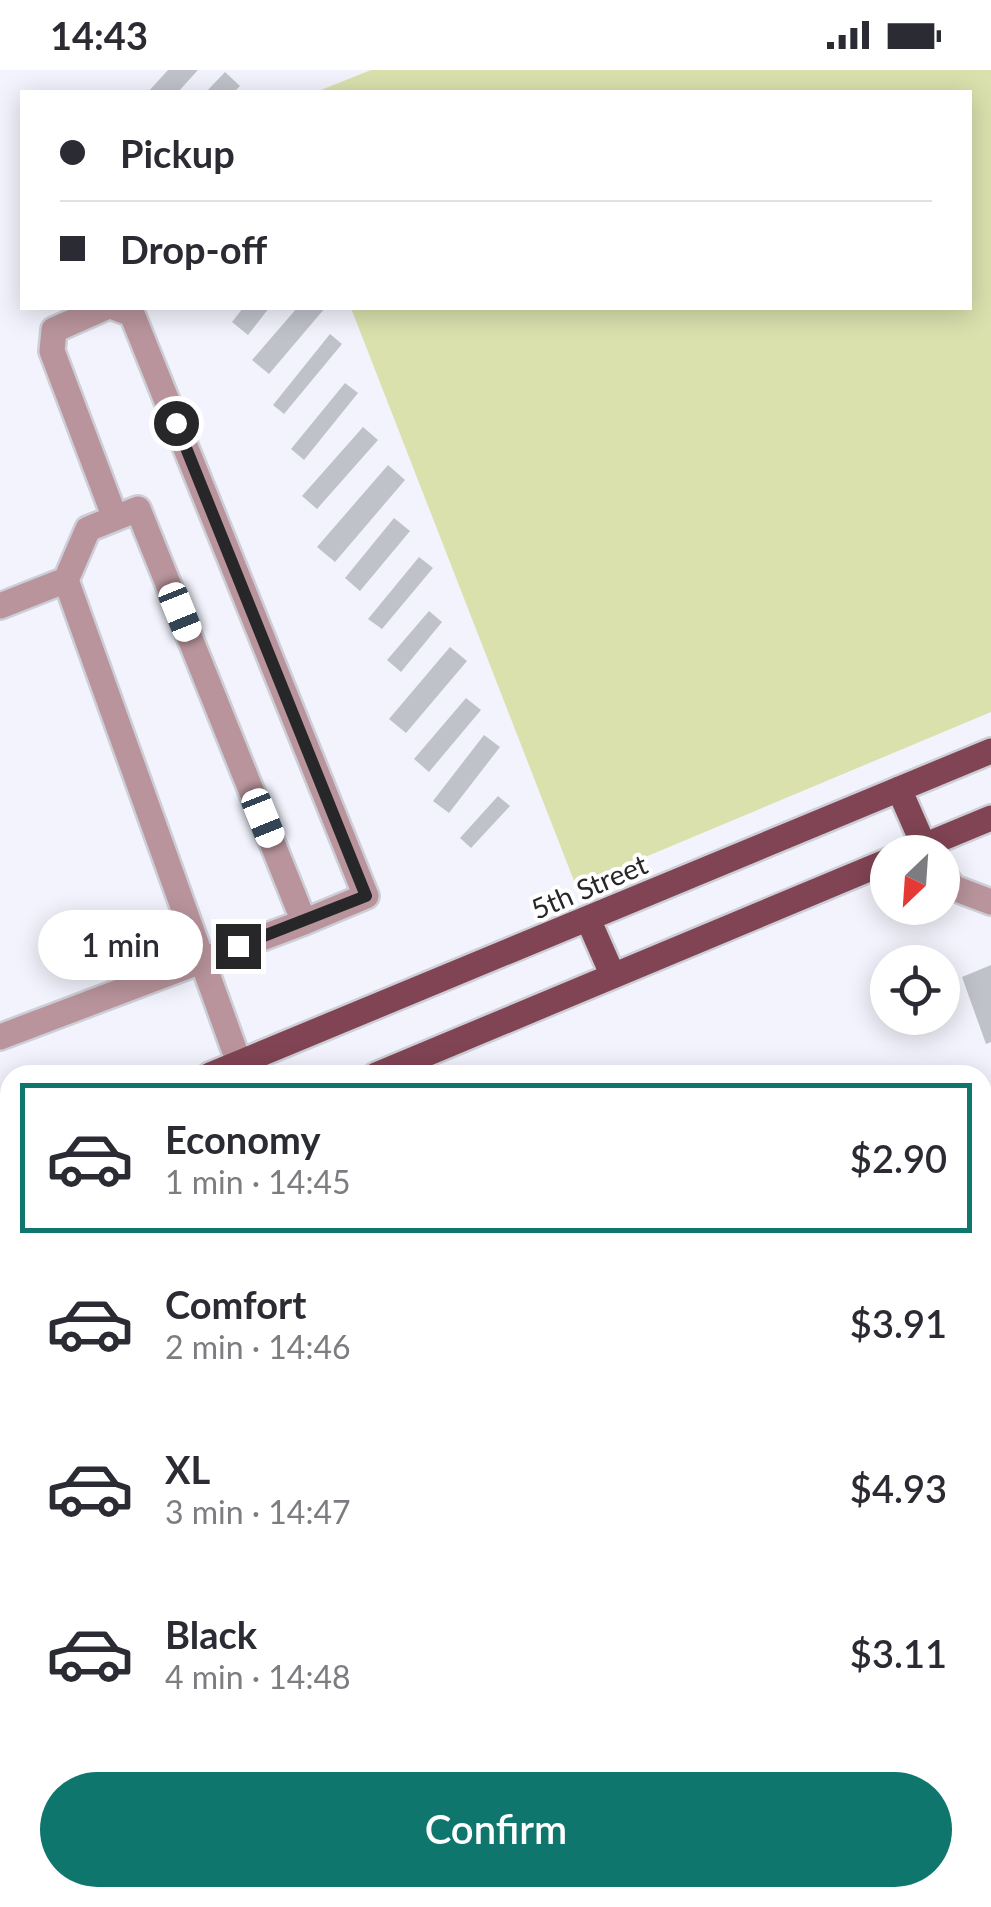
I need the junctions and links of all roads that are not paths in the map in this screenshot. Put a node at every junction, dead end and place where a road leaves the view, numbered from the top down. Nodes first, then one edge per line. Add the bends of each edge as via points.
1 (99, 310) edge
2 (121, 310) edge
3 (115, 518) junction
4 (66, 580) junction
5 (0, 606) edge
6 (991, 751) edge
7 (899, 789) junction
8 (991, 818) edge
9 (915, 835) edge
10 (953, 835) edge
11 (870, 869) edge
12 (960, 890) edge
13 (991, 902) edge
14 (588, 919) junction
15 (304, 922) junction
16 (204, 959) junction
17 (613, 976) junction
18 (0, 1038) edge
19 (243, 1065) edge
20 (253, 1065) edge
21 (400, 1065) edge

1 - 3 lane via 54,330 52,351
2 - 15 lane via 132,314 366,896
3 - 4 lane via 88,529
3 - 15 lane via 138,509
4 - 5 lane
4 - 16 lane
6 - 7 main road, 5th Street
7 - 9 main road
7 - 14 main road, 5th Street
8 - 10 main road
11 - 17 main road
12 - 13 lane
14 - 17 main road
14 - 20 main road, 5th Street
15 - 16 lane
16 - 18 lane
16 - 19 lane
17 - 21 main road

